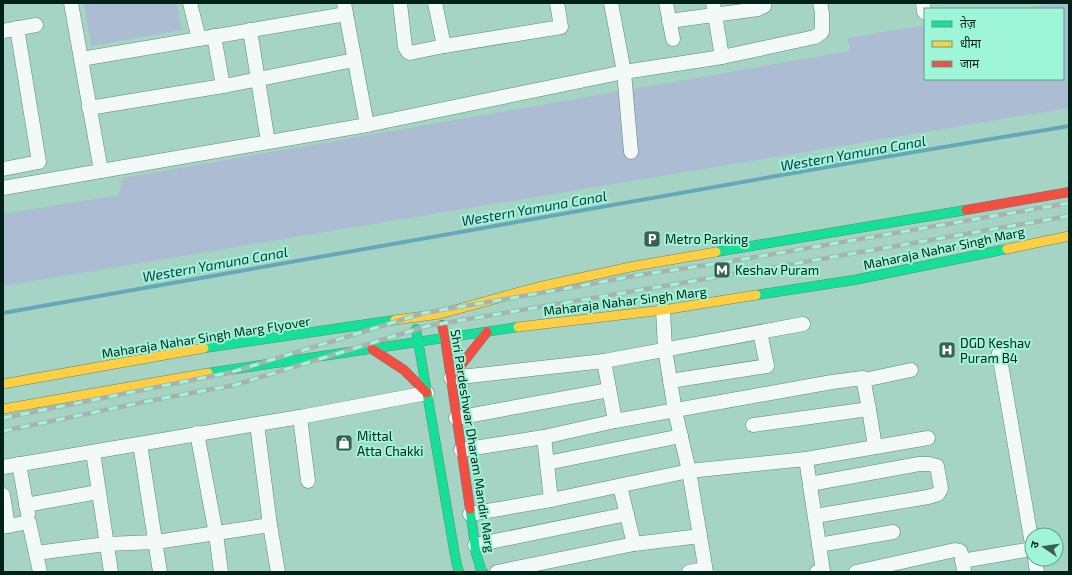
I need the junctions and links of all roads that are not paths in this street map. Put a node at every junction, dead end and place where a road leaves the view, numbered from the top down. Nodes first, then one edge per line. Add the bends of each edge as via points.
1 (71, 3) edge
2 (190, 3) edge
3 (400, 3) edge
4 (435, 3) edge
5 (557, 3) edge
6 (611, 3) edge
7 (666, 3) edge
8 (764, 3) edge
9 (820, 3) edge
10 (345, 9) edge
11 (714, 9) edge
12 (669, 21) junction
13 (36, 26) dead end
14 (17, 28) junction
15 (250, 30) junction
16 (3, 31) edge
17 (214, 36) junction
18 (199, 39) junction
19 (673, 39) dead end
20 (444, 46) junction
21 (722, 57) junction
22 (81, 59) junction
23 (354, 60) junction
24 (624, 72) junction
25 (258, 79) junction
26 (223, 86) junction
27 (89, 108) junction
28 (367, 125) junction
29 (268, 142) junction
30 (631, 152) dead end
31 (3, 170) edge
32 (101, 171) junction
33 (3, 188) edge
34 (1069, 192) edge
35 (1069, 236) edge
36 (663, 310) junction
37 (440, 314) junction
38 (414, 318) junction
39 (803, 324) dead end
40 (487, 332) junction
41 (760, 332) junction
42 (445, 338) junction
43 (418, 342) junction
44 (372, 348) junction
45 (665, 349) junction
46 (998, 353) dead end
47 (604, 361) junction
48 (911, 370) dead end
49 (451, 378) junction
50 (864, 380) junction
51 (670, 381) junction
52 (3, 384) edge
53 (609, 390) junction
54 (427, 393) junction
55 (3, 409) edge
56 (869, 409) junction
57 (675, 411) junction
58 (300, 418) junction
59 (456, 418) junction
60 (615, 421) junction
61 (257, 424) junction
62 (753, 425) dead end
63 (197, 433) junction
64 (681, 436) junction
65 (544, 437) junction
66 (928, 438) dead end
67 (140, 444) junction
68 (875, 447) junction
69 (461, 450) junction
70 (93, 452) junction
71 (806, 459) junction
72 (547, 463) junction
73 (19, 464) junction
74 (3, 467) edge
75 (689, 471) junction
76 (308, 481) dead end
77 (810, 484) junction
78 (620, 486) junction
79 (98, 492) junction
80 (3, 495) edge
81 (551, 500) junction
82 (26, 505) junction
83 (470, 514) junction
84 (627, 514) junction
85 (815, 516) junction
86 (29, 522) junction
87 (270, 525) junction
88 (6, 527) edge
89 (1029, 527) edge
90 (893, 532) dead end
91 (216, 534) junction
92 (700, 536) junction
93 (156, 542) junction
94 (106, 544) junction
95 (634, 544) junction
96 (475, 545) junction
97 (819, 545) junction
98 (1024, 551) edge
99 (36, 553) junction
100 (963, 567) edge
101 (705, 571) edge
102 (40, 572) edge
103 (111, 572) edge
104 (160, 572) edge
105 (221, 572) edge
106 (278, 572) edge
107 (459, 572) edge
108 (483, 572) edge
109 (497, 572) edge
110 (689, 572) edge
111 (821, 572) edge
112 (856, 572) edge

1 - 22 street
2 - 18 street
3 - 20 street via 408,52
4 - 20 street
5 - 20 street via 562,27
6 - 24 street
7 - 12 street
8 - 11 street via 764,6 758,9
9 - 21 street via 822,32 815,37
10 - 15 street
10 - 23 street
11 - 12 street
11 - 21 street
12 - 19 street
13 - 14 street
14 - 16 street
14 - 31 street via 39,162
15 - 17 street
15 - 25 street
17 - 18 street
17 - 26 street
18 - 22 street
21 - 24 street
22 - 27 street
23 - 25 street
23 - 28 street
24 - 28 street
24 - 30 street
25 - 26 street
25 - 29 street
26 - 27 street
27 - 32 street
28 - 29 street
29 - 32 street
32 - 33 street
34 - 37 main road, Maharaja Nahar Singh Marg via 635,266 538,287
35 - 36 main road, Maharaja Nahar Singh Marg via 854,280
36 - 40 main road, Maharaja Nahar Singh Marg
36 - 45 street
37 - 38 main road, Maharaja Nahar Singh Marg
37 - 42 main road, Shri Pardeshwar Dharam Mandir Marg
38 - 43 main road
38 - 52 main road, Maharaja Nahar Singh Marg Flyover via 216,346
39 - 41 street
40 - 42 main road, Maharaja Nahar Singh Marg
40 - 49 main road
41 - 45 street
41 - 51 street via 767,366
42 - 43 main road, Maharaja Nahar Singh Marg
42 - 49 main road, Shri Pardeshwar Dharam Mandir Marg
43 - 44 main road, Maharaja Nahar Singh Marg
43 - 54 main road
44 - 54 main road via 404,370
44 - 55 main road via 220,371
45 - 47 street
45 - 51 street
46 - 89 street
47 - 49 street
47 - 53 street
48 - 50 street
49 - 59 main road, Shri Pardeshwar Dharam Mandir Marg
50 - 56 street
50 - 57 street via 861,378 832,382
51 - 57 street
53 - 59 street
53 - 60 street
54 - 58 street
54 - 107 main road
56 - 62 street
56 - 68 street
57 - 60 street
57 - 64 street
58 - 61 street
58 - 76 street
59 - 69 main road, Shri Pardeshwar Dharam Mandir Marg
60 - 65 street
61 - 63 street
61 - 87 street
63 - 67 street
63 - 91 street
64 - 72 street
64 - 75 street
65 - 69 street
65 - 72 street
66 - 68 street
67 - 70 street
67 - 93 street
68 - 71 street
69 - 83 main road, Shri Pardeshwar Dharam Mandir Marg
70 - 73 street
70 - 79 street
71 - 75 street
71 - 77 street
72 - 81 street
73 - 74 street
73 - 82 street
75 - 78 street
75 - 92 street
77 - 85 street
77 - 85 street via 929,464 937,466 941,489 938,494 928,497
78 - 81 street
78 - 84 street
79 - 82 street
79 - 94 street
80 - 88 street
81 - 83 street
82 - 86 street
83 - 96 main road, Shri Pardeshwar Dharam Mandir Marg
84 - 95 street
84 - 96 street
85 - 97 street
86 - 88 street
86 - 99 street
87 - 91 street
87 - 106 street
90 - 97 street
91 - 93 street
91 - 105 street
92 - 95 street
92 - 101 street
93 - 94 street
93 - 104 street
94 - 99 street
94 - 103 street
95 - 109 street
96 - 108 main road, Shri Pardeshwar Dharam Mandir Marg
97 - 111 street
98 - 100 street
99 - 102 street
100 - 112 street via 960,551 955,550
101 - 110 street

